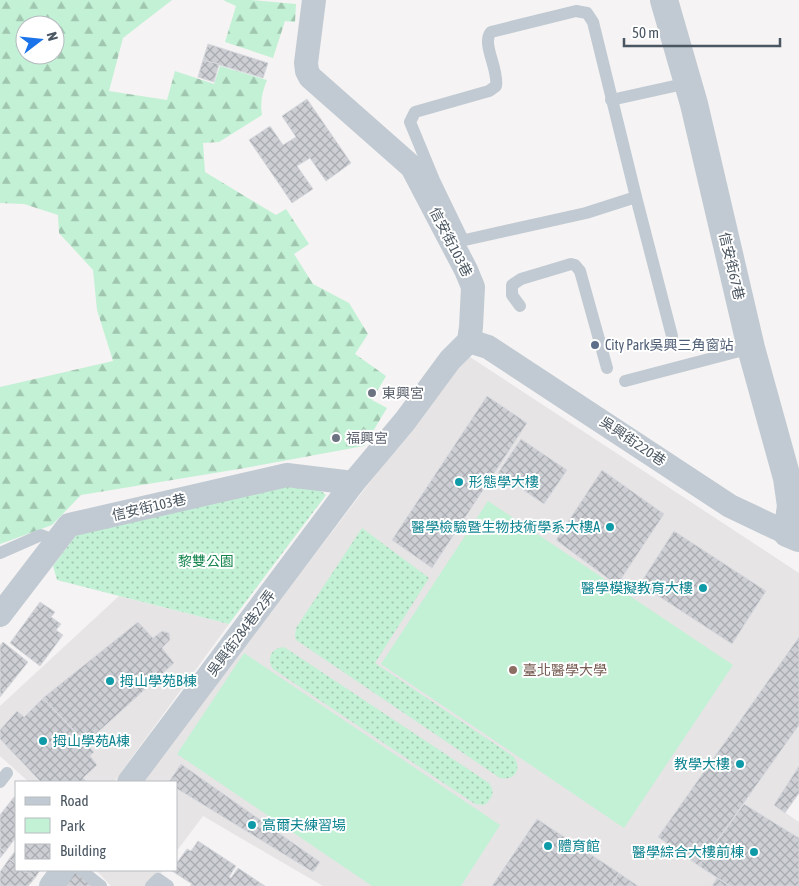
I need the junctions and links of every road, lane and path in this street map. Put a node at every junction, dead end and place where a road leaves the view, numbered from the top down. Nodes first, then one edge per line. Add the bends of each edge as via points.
1 (314, 0) edge
2 (664, 0) edge
3 (688, 83) junction
4 (611, 100) junction
5 (636, 197) junction
6 (520, 306) dead end
7 (672, 336) dead end
8 (469, 341) junction
9 (751, 348) junction
10 (607, 368) dead end
11 (625, 381) dead end
12 (353, 482) junction
13 (793, 536) edge
14 (57, 540) junction
15 (0, 553) edge
16 (0, 615) edge
17 (130, 781) edge
18 (62, 871) edge
19 (82, 871) edge
20 (51, 886) edge
21 (101, 886) edge
22 (151, 886) edge
23 (168, 886) edge

1 - 8 street, 信安街103巷 via 307,71 412,167 472,287
2 - 3 street, 信安街67巷
3 - 4 lane
3 - 9 street, 信安街67巷
4 - 5 lane
4 - 5 lane via 593,22 587,13 576,11 491,32 487,43 497,78 496,86 489,91 415,112 410,122 434,180 465,240 586,213
5 - 7 lane
6 - 10 lane via 512,295 512,285 522,279 575,265 580,271
8 - 12 street via 450,360 405,421
8 - 13 street, 吳興街220巷 via 488,347 730,506
9 - 11 lane
9 - 13 street, 信安街67巷 via 787,478
12 - 14 street, 信安街103巷 via 287,475 69,525
12 - 17 street, 吳興街284巷22弄
14 - 15 lane via 41,535
14 - 16 street
18 - 20 street
19 - 21 lane
22 - 23 lane via 158,880

